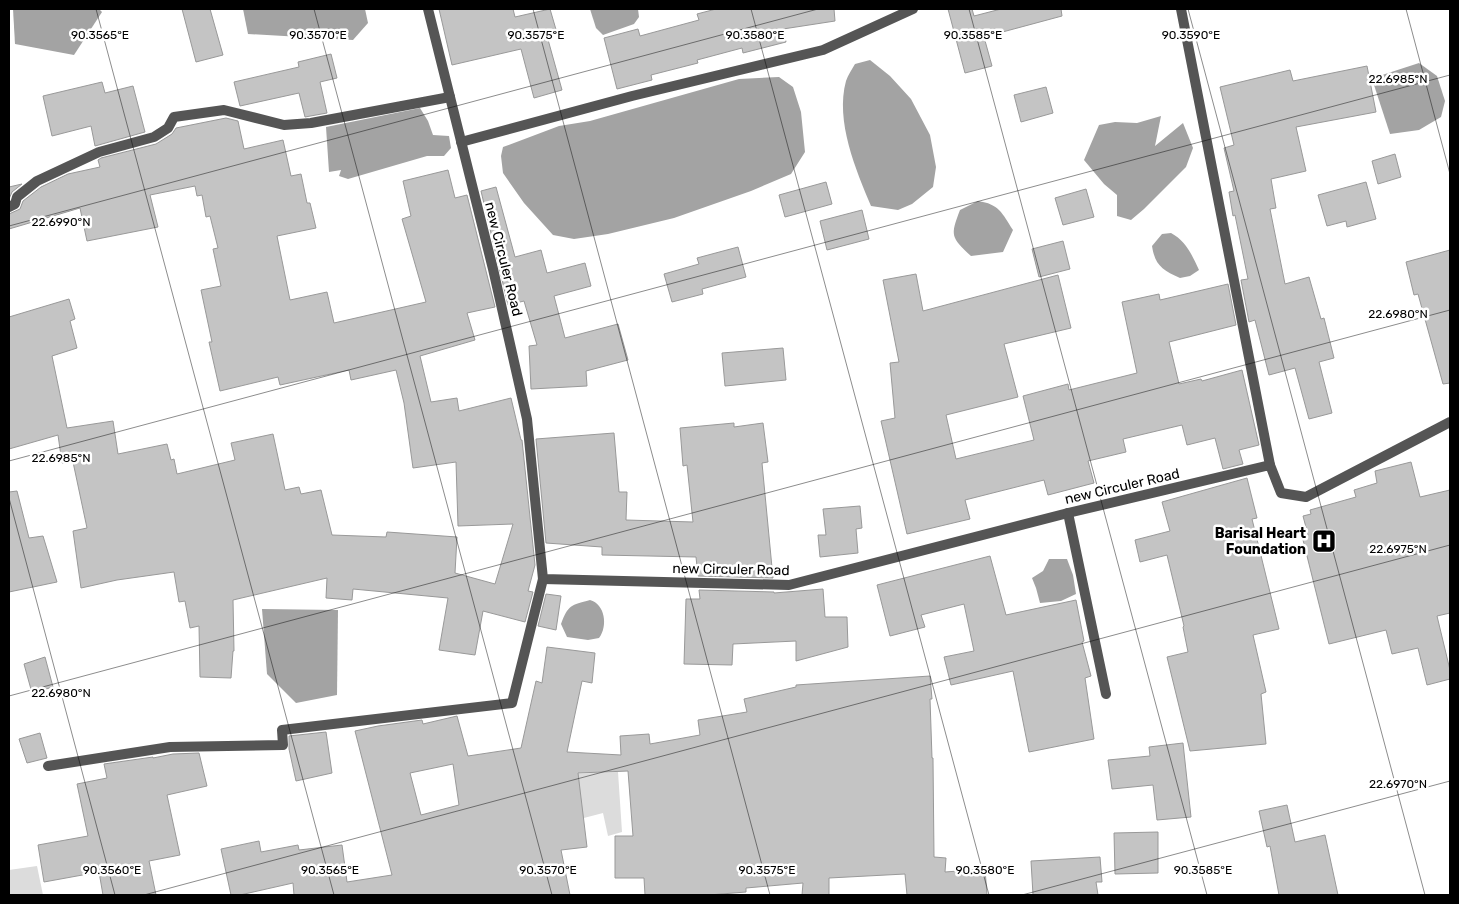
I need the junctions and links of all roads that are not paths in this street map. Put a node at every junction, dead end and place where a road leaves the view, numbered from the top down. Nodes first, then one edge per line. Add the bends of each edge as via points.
1 (428, 9) edge
2 (913, 9) edge
3 (1181, 9) edge
4 (450, 96) junction
5 (462, 142) junction
6 (9, 207) edge
7 (1450, 422) edge
8 (1270, 466) junction
9 (1068, 513) junction
10 (543, 579) junction
11 (1106, 694) dead end
12 (48, 766) dead end

1 - 4 street, new Circuler Road
2 - 5 street via 823,50 632,96
3 - 8 street
4 - 5 street, new Circuler Road
4 - 6 street via 311,123 284,125 224,110 174,117 168,128 154,137 99,152 37,181 17,196 15,204
5 - 10 street, new Circuler Road via 528,419
7 - 8 street via 1306,497 1281,493
8 - 9 street, new Circuler Road
9 - 10 street, new Circuler Road via 789,586
9 - 11 street
10 - 12 street via 512,702 282,730 283,745 170,747

